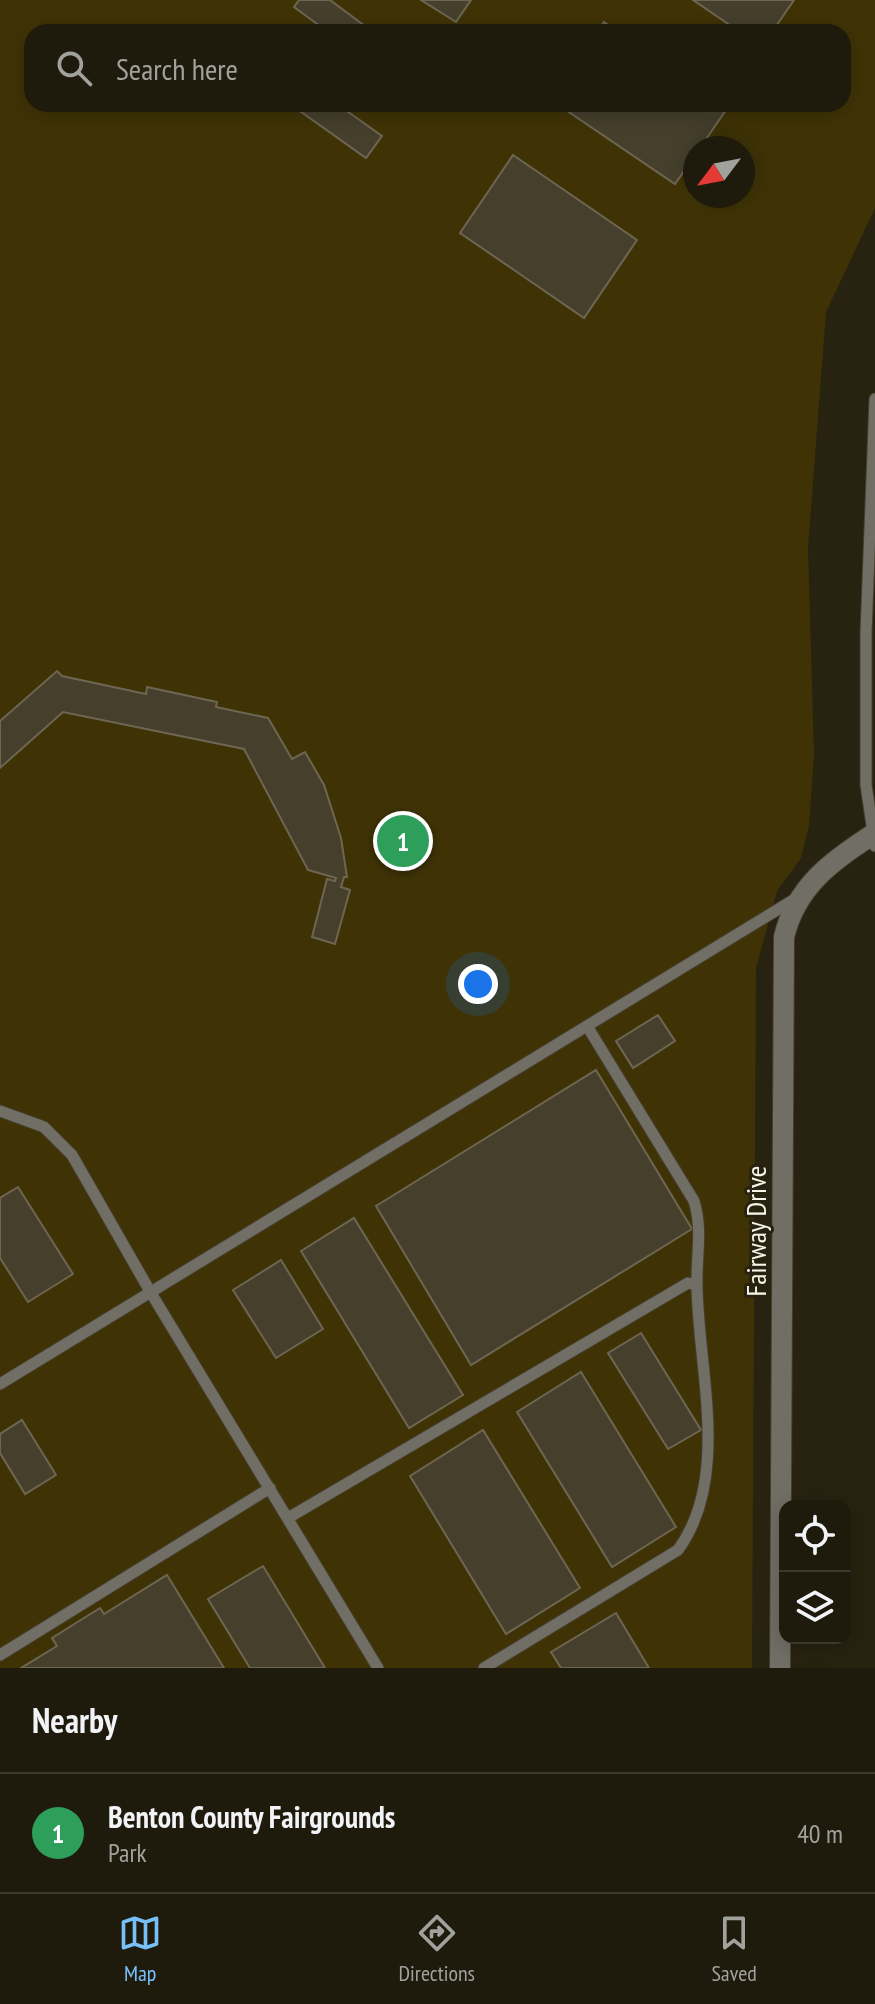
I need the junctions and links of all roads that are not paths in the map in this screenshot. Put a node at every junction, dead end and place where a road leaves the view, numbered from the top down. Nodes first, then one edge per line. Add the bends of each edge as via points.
1 (875, 399) edge
2 (874, 838) edge
3 (799, 897) junction
4 (587, 1026) junction
5 (0, 1111) edge
6 (696, 1285) junction
7 (151, 1293) junction
8 (0, 1384) edge
9 (270, 1488) junction
10 (288, 1518) junction
11 (0, 1655) edge
12 (378, 1668) edge
13 (484, 1668) edge
14 (780, 1668) edge

1 - 2 lane via 866,633 866,785
2 - 3 street, Fairway Drive via 829,865
3 - 4 lane
3 - 14 street, Fairway Drive via 787,923 781,964
4 - 6 lane via 694,1201 701,1236
4 - 7 lane
5 - 7 lane via 44,1127 72,1155
6 - 10 lane via 688,1283
6 - 13 lane via 706,1383 706,1480 692,1530 678,1550
7 - 8 lane
7 - 9 lane
9 - 10 lane
9 - 11 lane
10 - 12 lane

